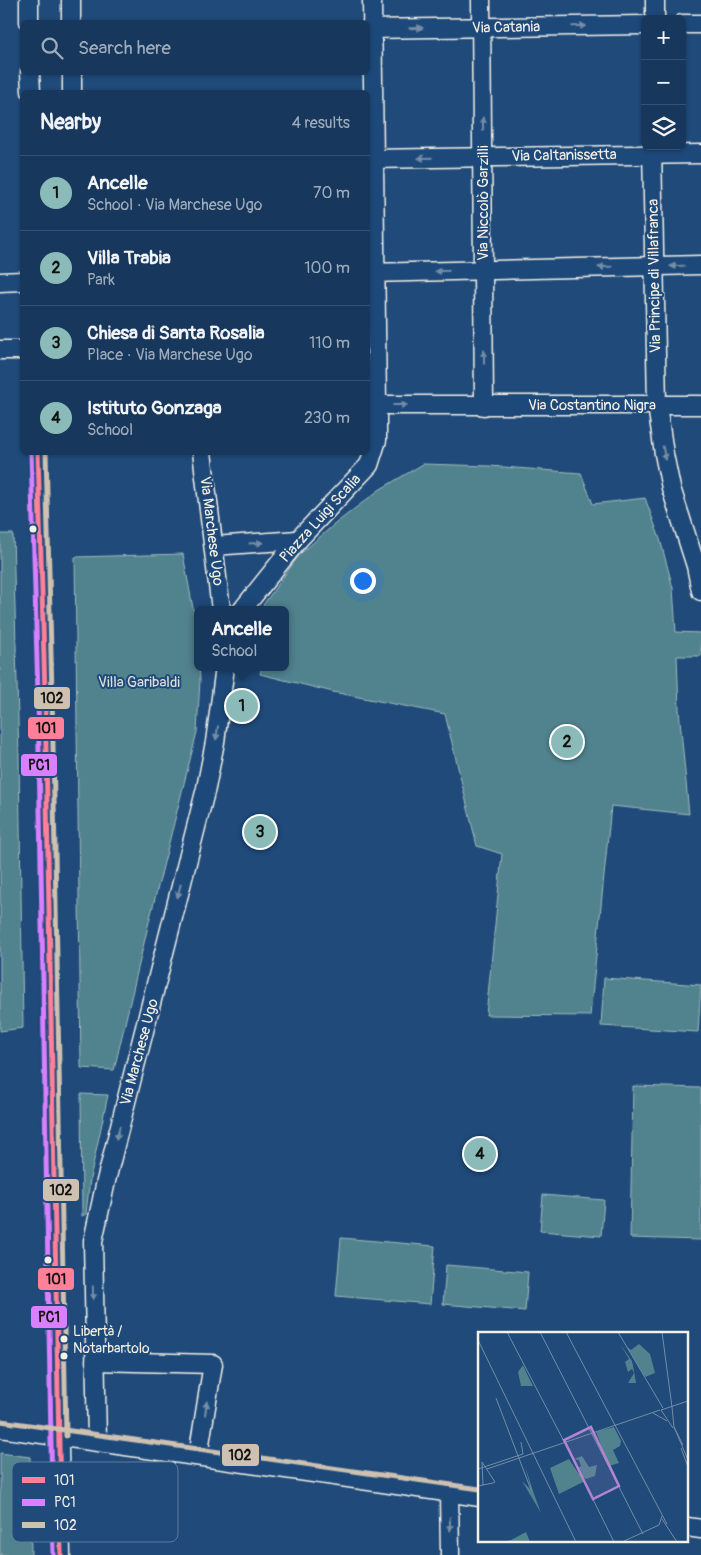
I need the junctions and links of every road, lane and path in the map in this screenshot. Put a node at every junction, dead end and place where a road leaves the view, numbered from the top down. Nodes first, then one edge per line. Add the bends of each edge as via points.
1 (29, 0) edge
2 (71, 0) edge
3 (372, 0) edge
4 (481, 0) edge
5 (655, 0) edge
6 (655, 15) edge
7 (30, 20) edge
8 (71, 20) edge
9 (686, 24) edge
10 (701, 24) edge
11 (641, 25) edge
12 (482, 27) junction
13 (370, 29) edge
14 (30, 75) edge
15 (72, 75) edge
16 (31, 90) edge
17 (72, 90) edge
18 (652, 150) edge
19 (701, 154) edge
20 (483, 157) junction
21 (371, 158) edge
22 (701, 265) edge
23 (653, 266) junction
24 (484, 270) junction
25 (372, 273) edge
26 (20, 281) edge
27 (0, 282) edge
28 (0, 350) edge
29 (20, 350) edge
30 (377, 405) junction
31 (657, 405) junction
32 (701, 405) edge
33 (484, 406) junction
34 (38, 455) edge
35 (202, 455) edge
36 (298, 540) junction
37 (214, 546) junction
38 (701, 591) edge
39 (221, 606) edge
40 (245, 606) edge
41 (225, 671) edge
42 (95, 1361) junction
43 (0, 1428) edge
44 (59, 1436) junction
45 (97, 1441) junction
46 (198, 1456) junction
47 (59, 1462) edge
48 (449, 1493) junction
49 (478, 1497) edge
50 (688, 1528) edge
51 (701, 1529) edge
52 (61, 1542) edge
53 (61, 1555) edge
54 (450, 1555) edge

1 - 7 street
2 - 8 street
3 - 13 street, Piazza Luigi Scalia
4 - 12 street, Via Niccolò Garzilli
5 - 6 street
9 - 10 street
12 -> 11 street, Via Catania
13 -> 12 street, Via Catania
20 -> 12 street, Via Niccolò Garzilli
13 - 21 street, Piazza Luigi Scalia
14 - 16 street
15 - 17 street
18 - 19 street, Via Caltanissetta
18 - 20 street, Via Caltanissetta
18 - 23 street, Via Principe di Villafranca
20 -> 21 street, Via Caltanissetta
20 - 24 street, Via Niccolò Garzilli
21 - 25 street, Piazza Luigi Scalia
22 -> 23 street
23 -> 24 street
23 - 31 street, Via Principe di Villafranca
24 -> 25 street
33 -> 24 street, Via Niccolò Garzilli
25 - 30 street, Piazza Luigi Scalia
26 - 27 street
28 - 29 street
30 -> 33 street
30 - 36 street, Piazza Luigi Scalia via 377,440 369,465
31 - 32 street, Via Costantino Nigra
31 - 33 street, Via Costantino Nigra
31 -> 38 street, Via Principe di Villafranca via 672,488
34 - 44 street
35 - 37 street, Via Marchese Ugo
37 -> 36 street
36 - 40 street, Piazza Luigi Scalia
37 - 39 street, Via Marchese Ugo
41 -> 42 street, Via Marchese Ugo via 216,742 206,788 93,1241
42 - 45 street, Via Marchese Ugo
46 -> 42 street via 213,1364
43 - 44 street
44 - 45 street
44 - 47 street
45 - 46 street
46 - 48 street
48 - 49 street
48 -> 54 street
50 - 51 street
52 - 53 street

